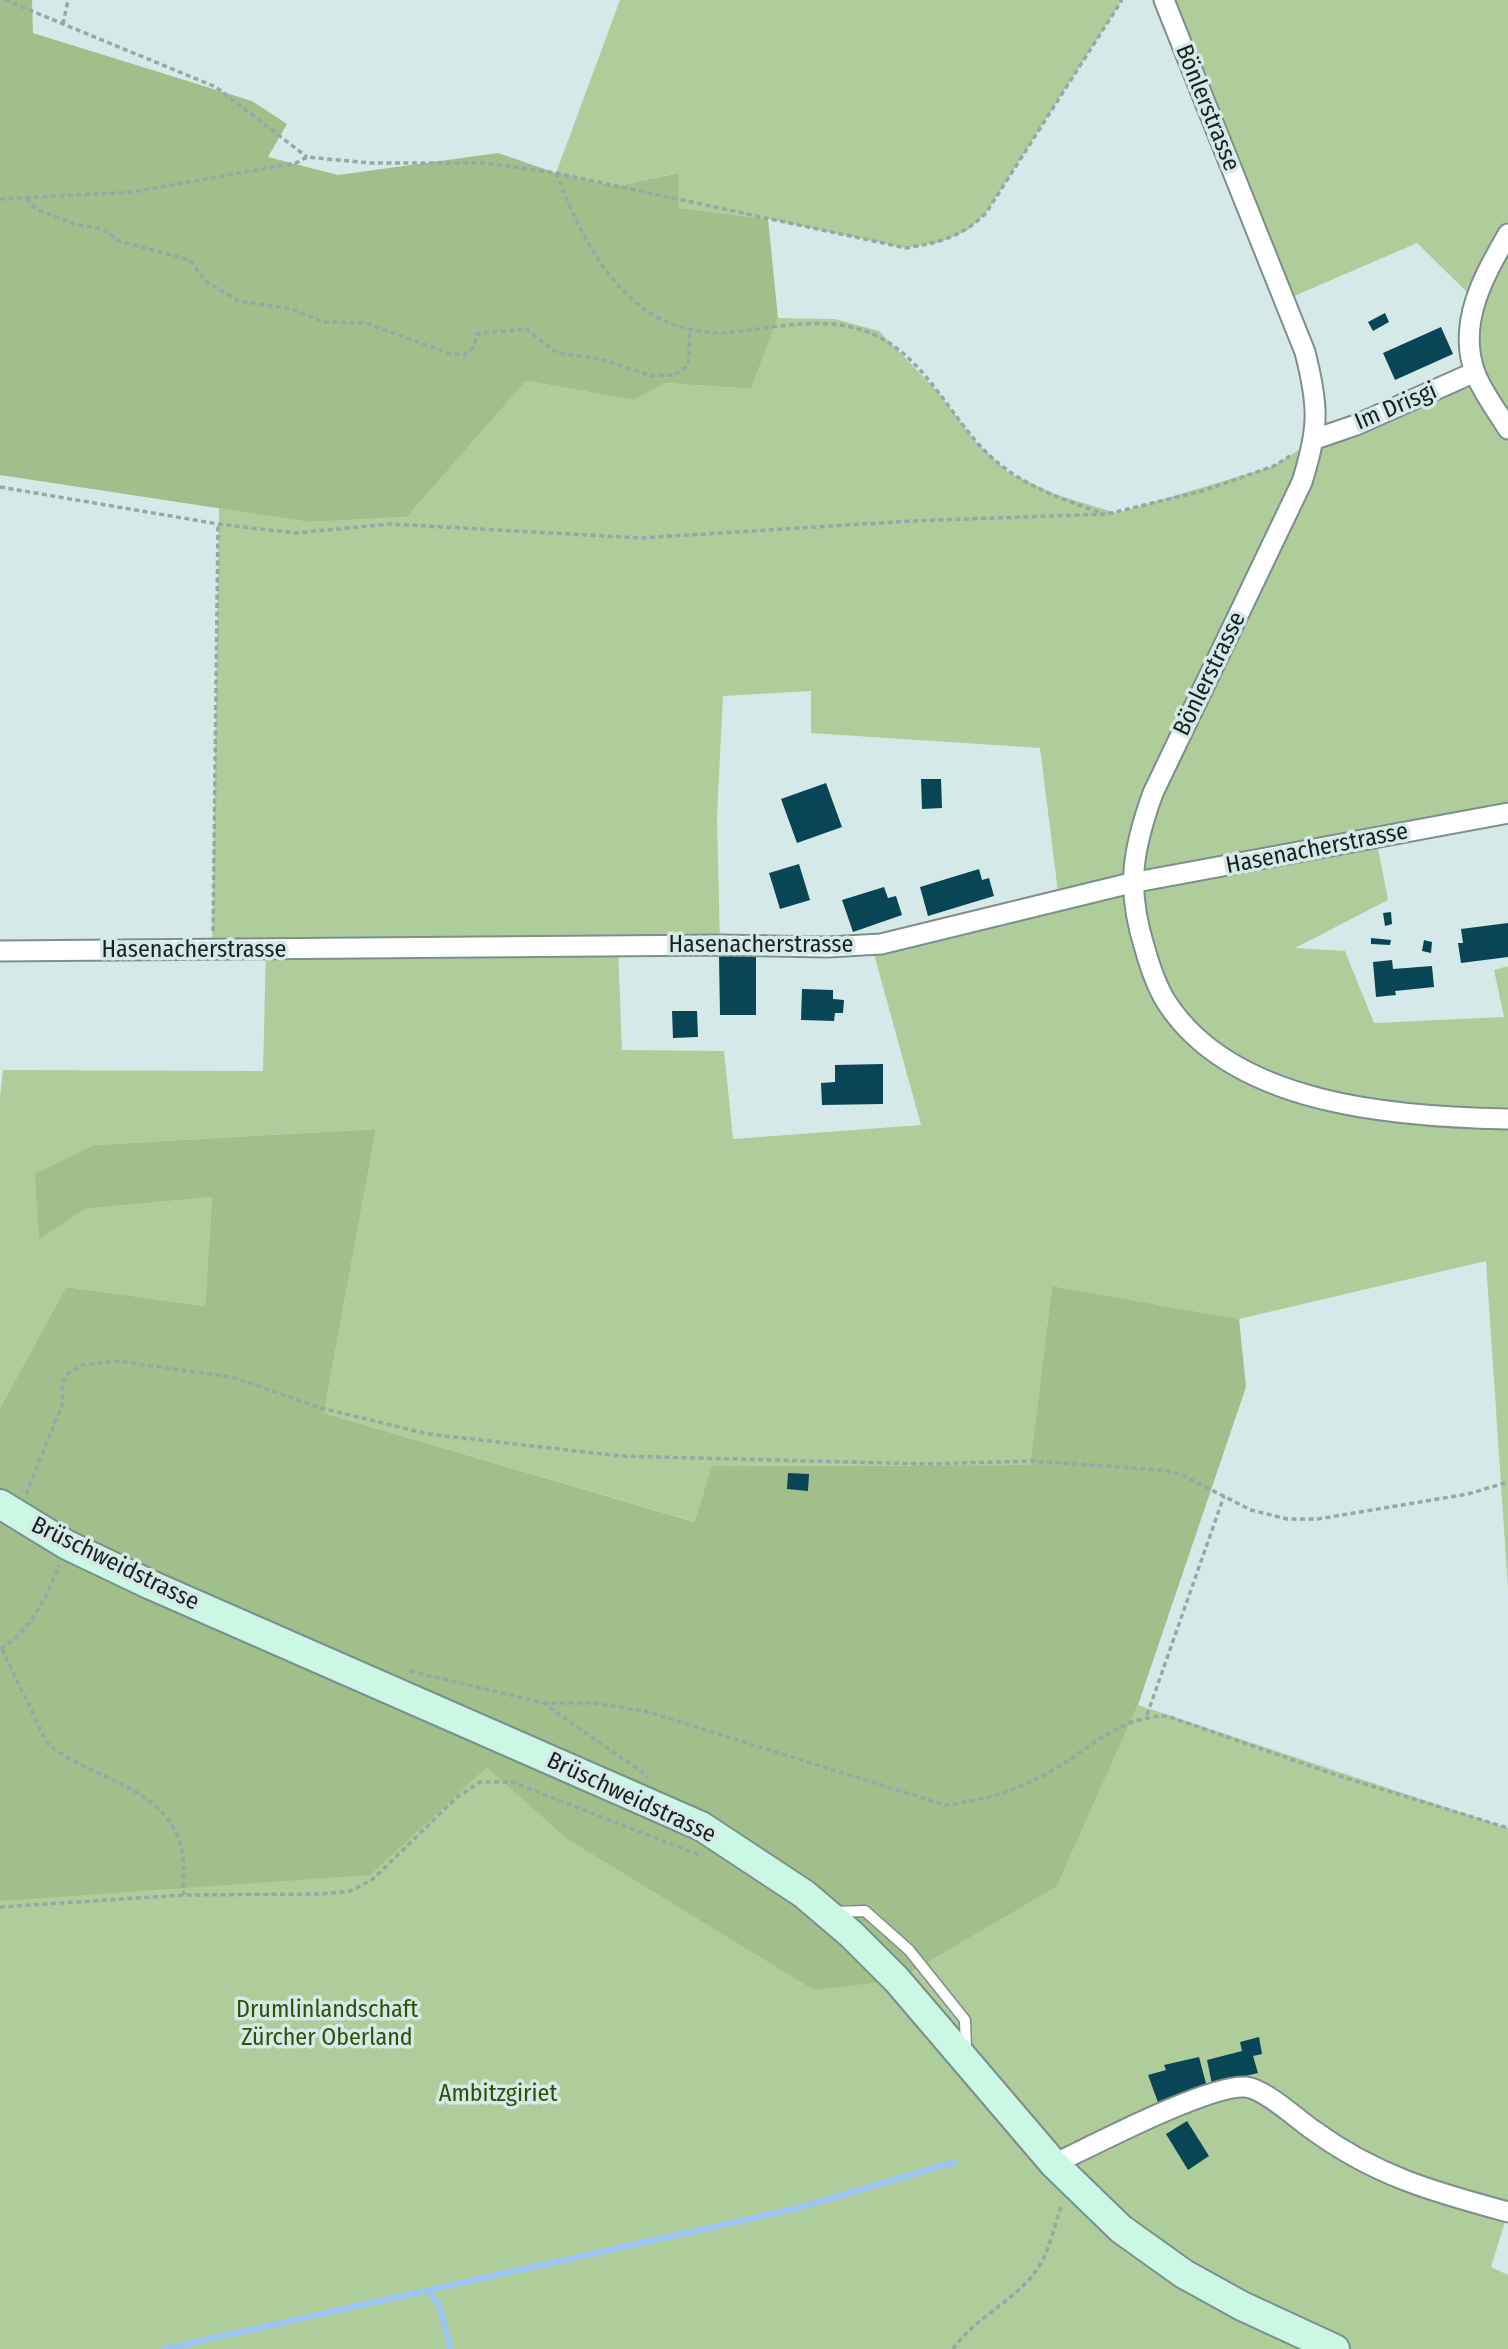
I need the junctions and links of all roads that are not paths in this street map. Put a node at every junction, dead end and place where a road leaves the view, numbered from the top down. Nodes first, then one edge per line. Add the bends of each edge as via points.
1 (1164, 0) edge
2 (1508, 234) edge
3 (1475, 372) junction
4 (1508, 429) edge
5 (1315, 439) junction
6 (1508, 813) edge
7 (1131, 883) junction
8 (0, 951) edge
9 (1508, 1119) edge
10 (0, 1504) edge
11 (1062, 2173) junction
12 (1508, 2212) edge
13 (1335, 2349) edge

1 - 5 street, Bönlerstrasse via 1305,352 1315,392
2 - 3 street via 1474,299 1470,343
3 - 4 street
3 - 5 street, Im Drisgi
5 - 7 street, Bönlerstrasse via 1302,482 1153,793
6 - 7 street, Hasenacherstrasse
7 - 8 street, Hasenacherstrasse via 881,944
7 - 9 street, Bönlerstrasse via 1136,920 1167,1003 1194,1034 1225,1058 1283,1087 1357,1109
10 - 11 street, Brüschweidstrasse via 66,1545 701,1826 804,1894 897,1980
11 - 12 street via 1187,2104 1248,2087 1377,2171
11 - 13 street, Brüschweidstrasse via 1121,2229 1184,2274

